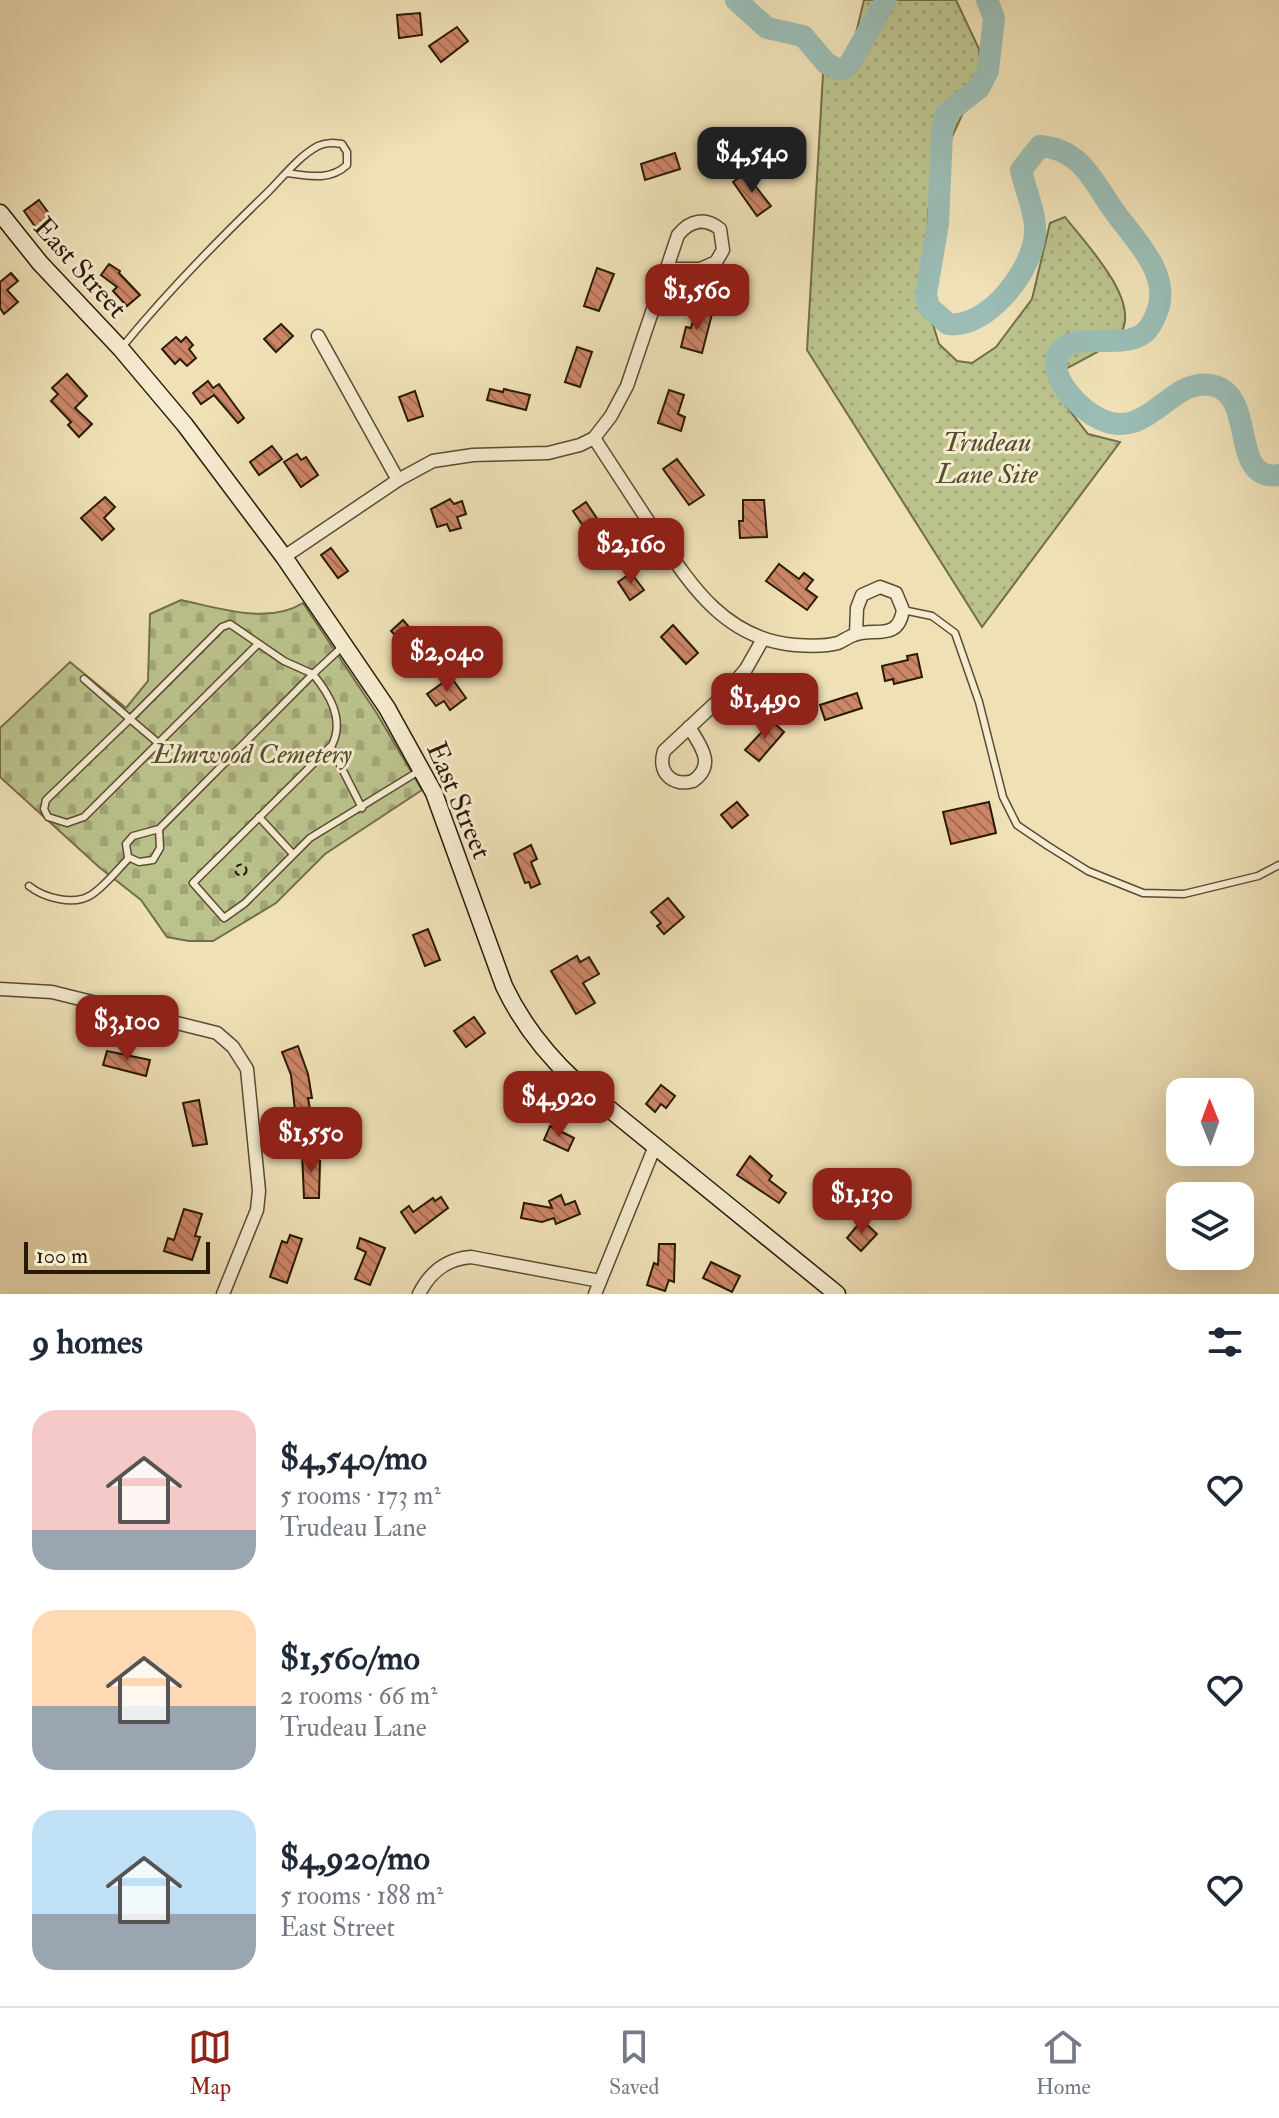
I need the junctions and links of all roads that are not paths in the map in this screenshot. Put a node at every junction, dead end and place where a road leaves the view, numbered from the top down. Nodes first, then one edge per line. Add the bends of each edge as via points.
1 (287, 173) junction
2 (0, 213) edge
3 (667, 269) junction
4 (318, 336) dead end
5 (121, 349) junction
6 (594, 438) junction
7 (398, 480) junction
8 (284, 557) junction
9 (903, 610) junction
10 (856, 634) junction
11 (763, 639) junction
12 (258, 644) junction
13 (344, 645) junction
14 (313, 674) junction
15 (84, 679) dead end
16 (130, 719) junction
17 (689, 727) junction
18 (157, 742) junction
19 (331, 747) junction
20 (423, 770) junction
21 (362, 808) junction
22 (259, 817) junction
23 (159, 829) junction
24 (292, 853) junction
25 (129, 858) junction
26 (1279, 865) edge
27 (29, 886) dead end
28 (0, 989) edge
29 (655, 1146) junction
30 (600, 1281) junction
31 (223, 1294) edge
32 (419, 1294) edge
33 (595, 1294) edge
34 (837, 1294) edge

1 - 1 lane via 321,144 342,144 347,152 347,165 338,173
1 - 5 lane via 164,296
2 - 5 street, East Street via 56,282
3 - 3 street via 674,241 687,225 705,221 720,229 723,250 716,262 700,269
3 - 6 street via 627,386
4 - 7 street
5 - 8 street, East Street
6 - 7 street via 548,453 433,461
6 - 11 street via 698,593 733,625
7 - 8 street
8 - 13 street, East Street
9 - 10 street via 890,630
9 - 10 street via 891,590 867,590 859,601
9 - 26 lane via 932,616 955,633 1003,797 1017,825 1027,832 1088,871 1143,893 1184,894 1258,876
10 - 11 street via 822,645
11 - 17 street via 737,680
12 - 14 lane
12 - 16 lane via 232,625 225,626
12 - 18 lane
13 - 14 lane
13 - 20 street, East Street
14 - 19 lane via 336,714
14 - 23 lane
15 - 16 lane
16 - 18 lane
16 - 18 lane via 46,800 48,817 67,823 84,817
17 - 17 street via 706,762 698,778 682,783 664,772 662,756
19 - 21 lane
19 - 22 lane
20 - 21 lane
20 - 29 street, East Street via 512,1002 563,1069
21 - 24 lane
22 - 24 lane
22 - 24 lane via 193,883 224,918
23 - 25 lane via 133,836 126,844
23 - 25 lane via 160,848 153,860
25 - 27 lane via 84,898 46,896
28 - 31 street via 52,992 217,1033 233,1047 247,1069 259,1191 257,1210
29 - 30 street
29 - 34 street, East Street
30 - 32 street via 471,1257 440,1267
30 - 33 street

